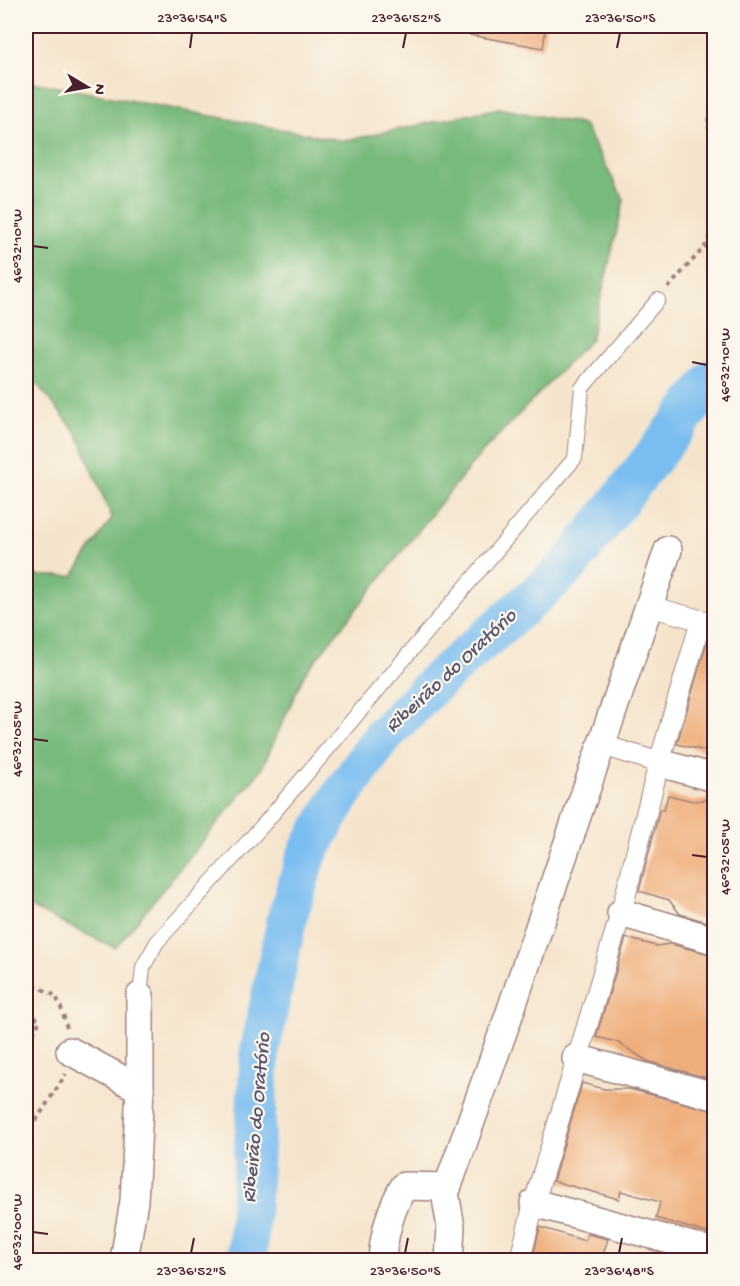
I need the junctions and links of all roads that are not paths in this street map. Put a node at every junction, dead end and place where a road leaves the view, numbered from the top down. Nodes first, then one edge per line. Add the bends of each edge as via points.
1 (658, 300) road end
2 (668, 550) dead end
3 (649, 606) junction
4 (708, 622) edge
5 (602, 745) junction
6 (665, 764) junction
7 (714, 778) edge
8 (621, 913) junction
9 (714, 940) edge
10 (140, 996) joint
11 (70, 1051) dead end
12 (576, 1058) junction
13 (140, 1089) junction
14 (714, 1096) edge
15 (445, 1194) junction
16 (534, 1203) junction
17 (714, 1252) edge
18 (124, 1260) edge
19 (382, 1260) edge
20 (449, 1260) edge
21 (520, 1260) edge

1 - 10 lane via 582,388 575,458 264,824 157,942 143,966
2 - 3 street
3 - 4 street
3 - 5 street
4 - 6 street
5 - 6 street
5 - 15 street
6 - 7 street
6 - 8 street
8 - 9 street
8 - 12 street
10 - 13 street
11 - 13 street
12 - 14 street
12 - 16 street
13 - 18 street via 134,1201
15 - 19 street via 444,1186 404,1186 384,1233
15 - 20 street via 451,1227
16 - 17 street
16 - 21 street

